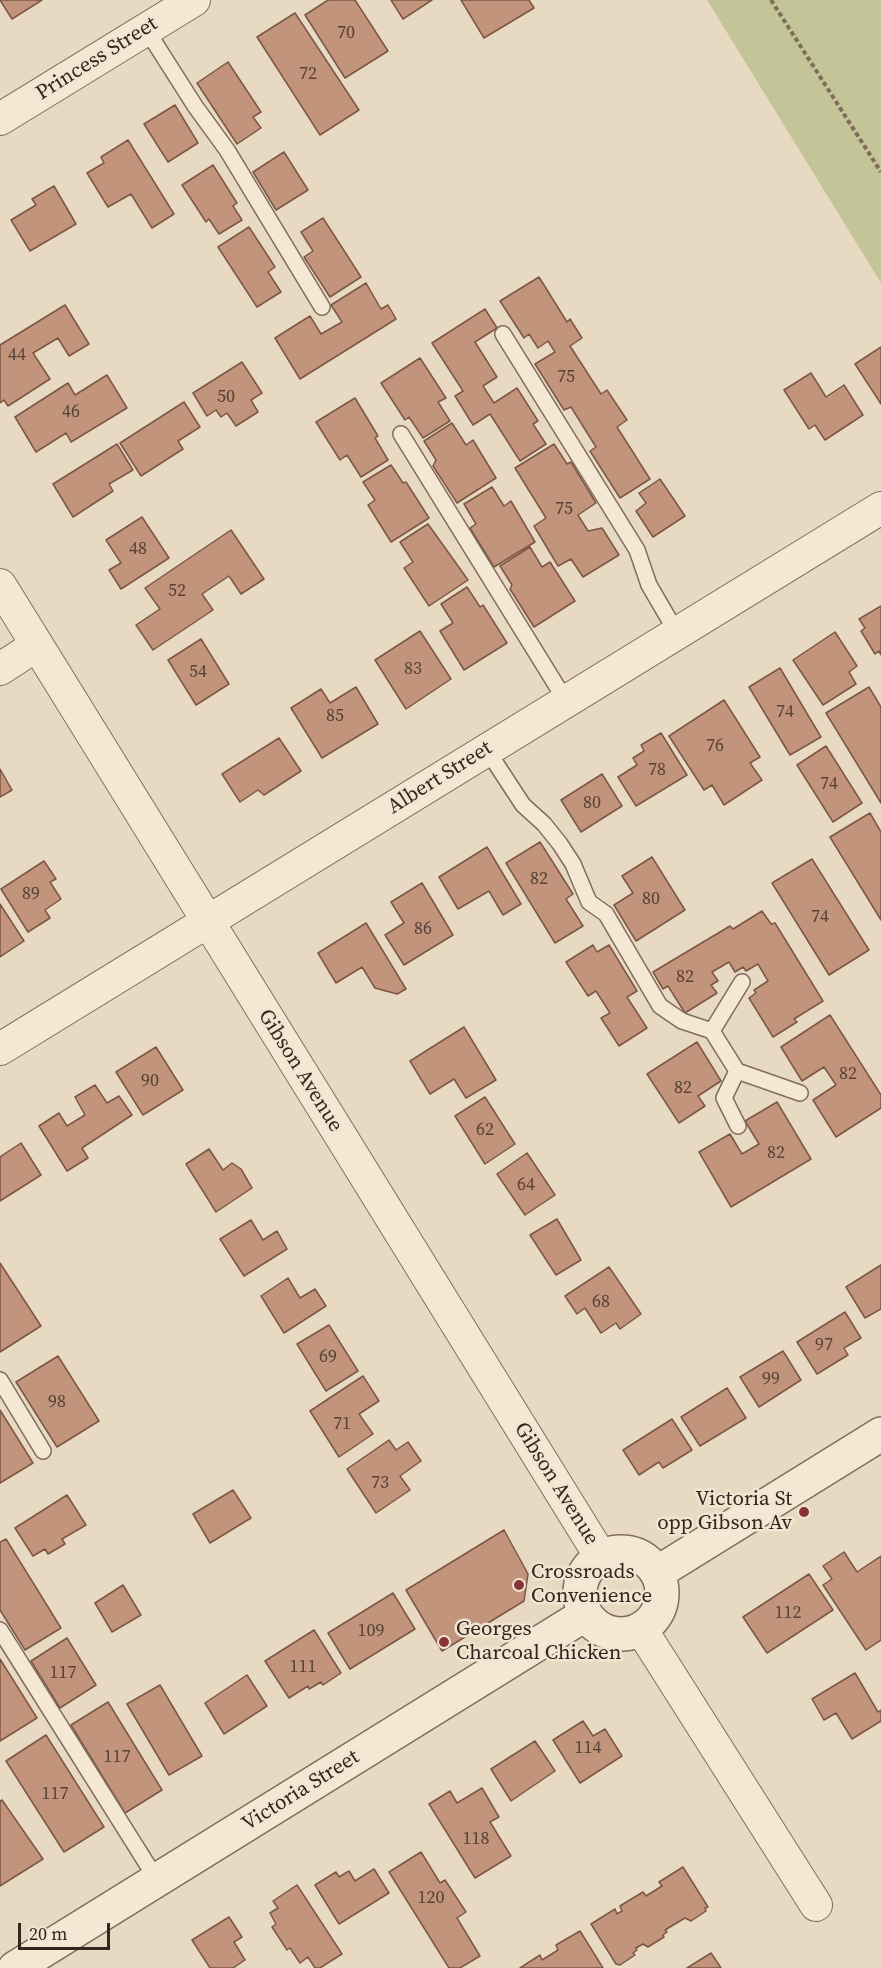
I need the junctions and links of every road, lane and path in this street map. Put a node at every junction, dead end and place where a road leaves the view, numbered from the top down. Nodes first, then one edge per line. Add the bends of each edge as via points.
1 (194, 0) edge
2 (771, 0) edge
3 (146, 29) junction
4 (0, 119) edge
5 (881, 172) edge
6 (322, 307) dead end
7 (503, 334) dead end
8 (401, 434) dead end
9 (881, 508) edge
10 (0, 585) edge
11 (678, 633) junction
12 (37, 645) junction
13 (0, 669) edge
14 (566, 701) junction
15 (487, 750) junction
16 (208, 921) junction
17 (742, 982) dead end
18 (712, 1031) junction
19 (0, 1049) edge
20 (737, 1071) junction
21 (800, 1093) dead end
22 (738, 1126) dead end
23 (0, 1380) edge
24 (881, 1434) edge
25 (43, 1451) dead end
26 (601, 1557) junction
27 (657, 1573) junction
28 (586, 1614) junction
29 (641, 1629) junction
30 (0, 1630) edge
31 (157, 1880) junction
32 (816, 1905) dead end
33 (15, 1968) edge

1 - 3 street, Princess Street
2 - 5 path
3 - 4 street, Princess Street
3 - 6 lane via 227,150
7 - 11 lane via 637,550 648,585
8 - 14 lane
9 - 11 street, Albert Street
10 - 12 street, Gibson Avenue
11 - 14 street, Albert Street
12 - 13 street
12 - 16 street, Gibson Avenue
14 - 15 street, Albert Street
15 - 16 street, Albert Street
15 - 18 lane via 523,806 544,824 564,850 589,902 606,914 660,1006 682,1021
16 - 19 street, Albert Street
16 - 26 street, Gibson Avenue
17 - 18 lane
18 - 20 lane
20 - 21 lane
20 - 22 lane via 724,1098
23 - 25 lane
24 - 27 street
26 - 27 street via 626,1552 650,1563
26 - 28 street via 583,1576 581,1602
27 - 29 street via 660,1604 651,1621
28 - 29 street via 604,1630 616,1634
28 - 31 street, Victoria Street
29 - 32 street
30 - 31 lane
31 - 33 street, Victoria Street

